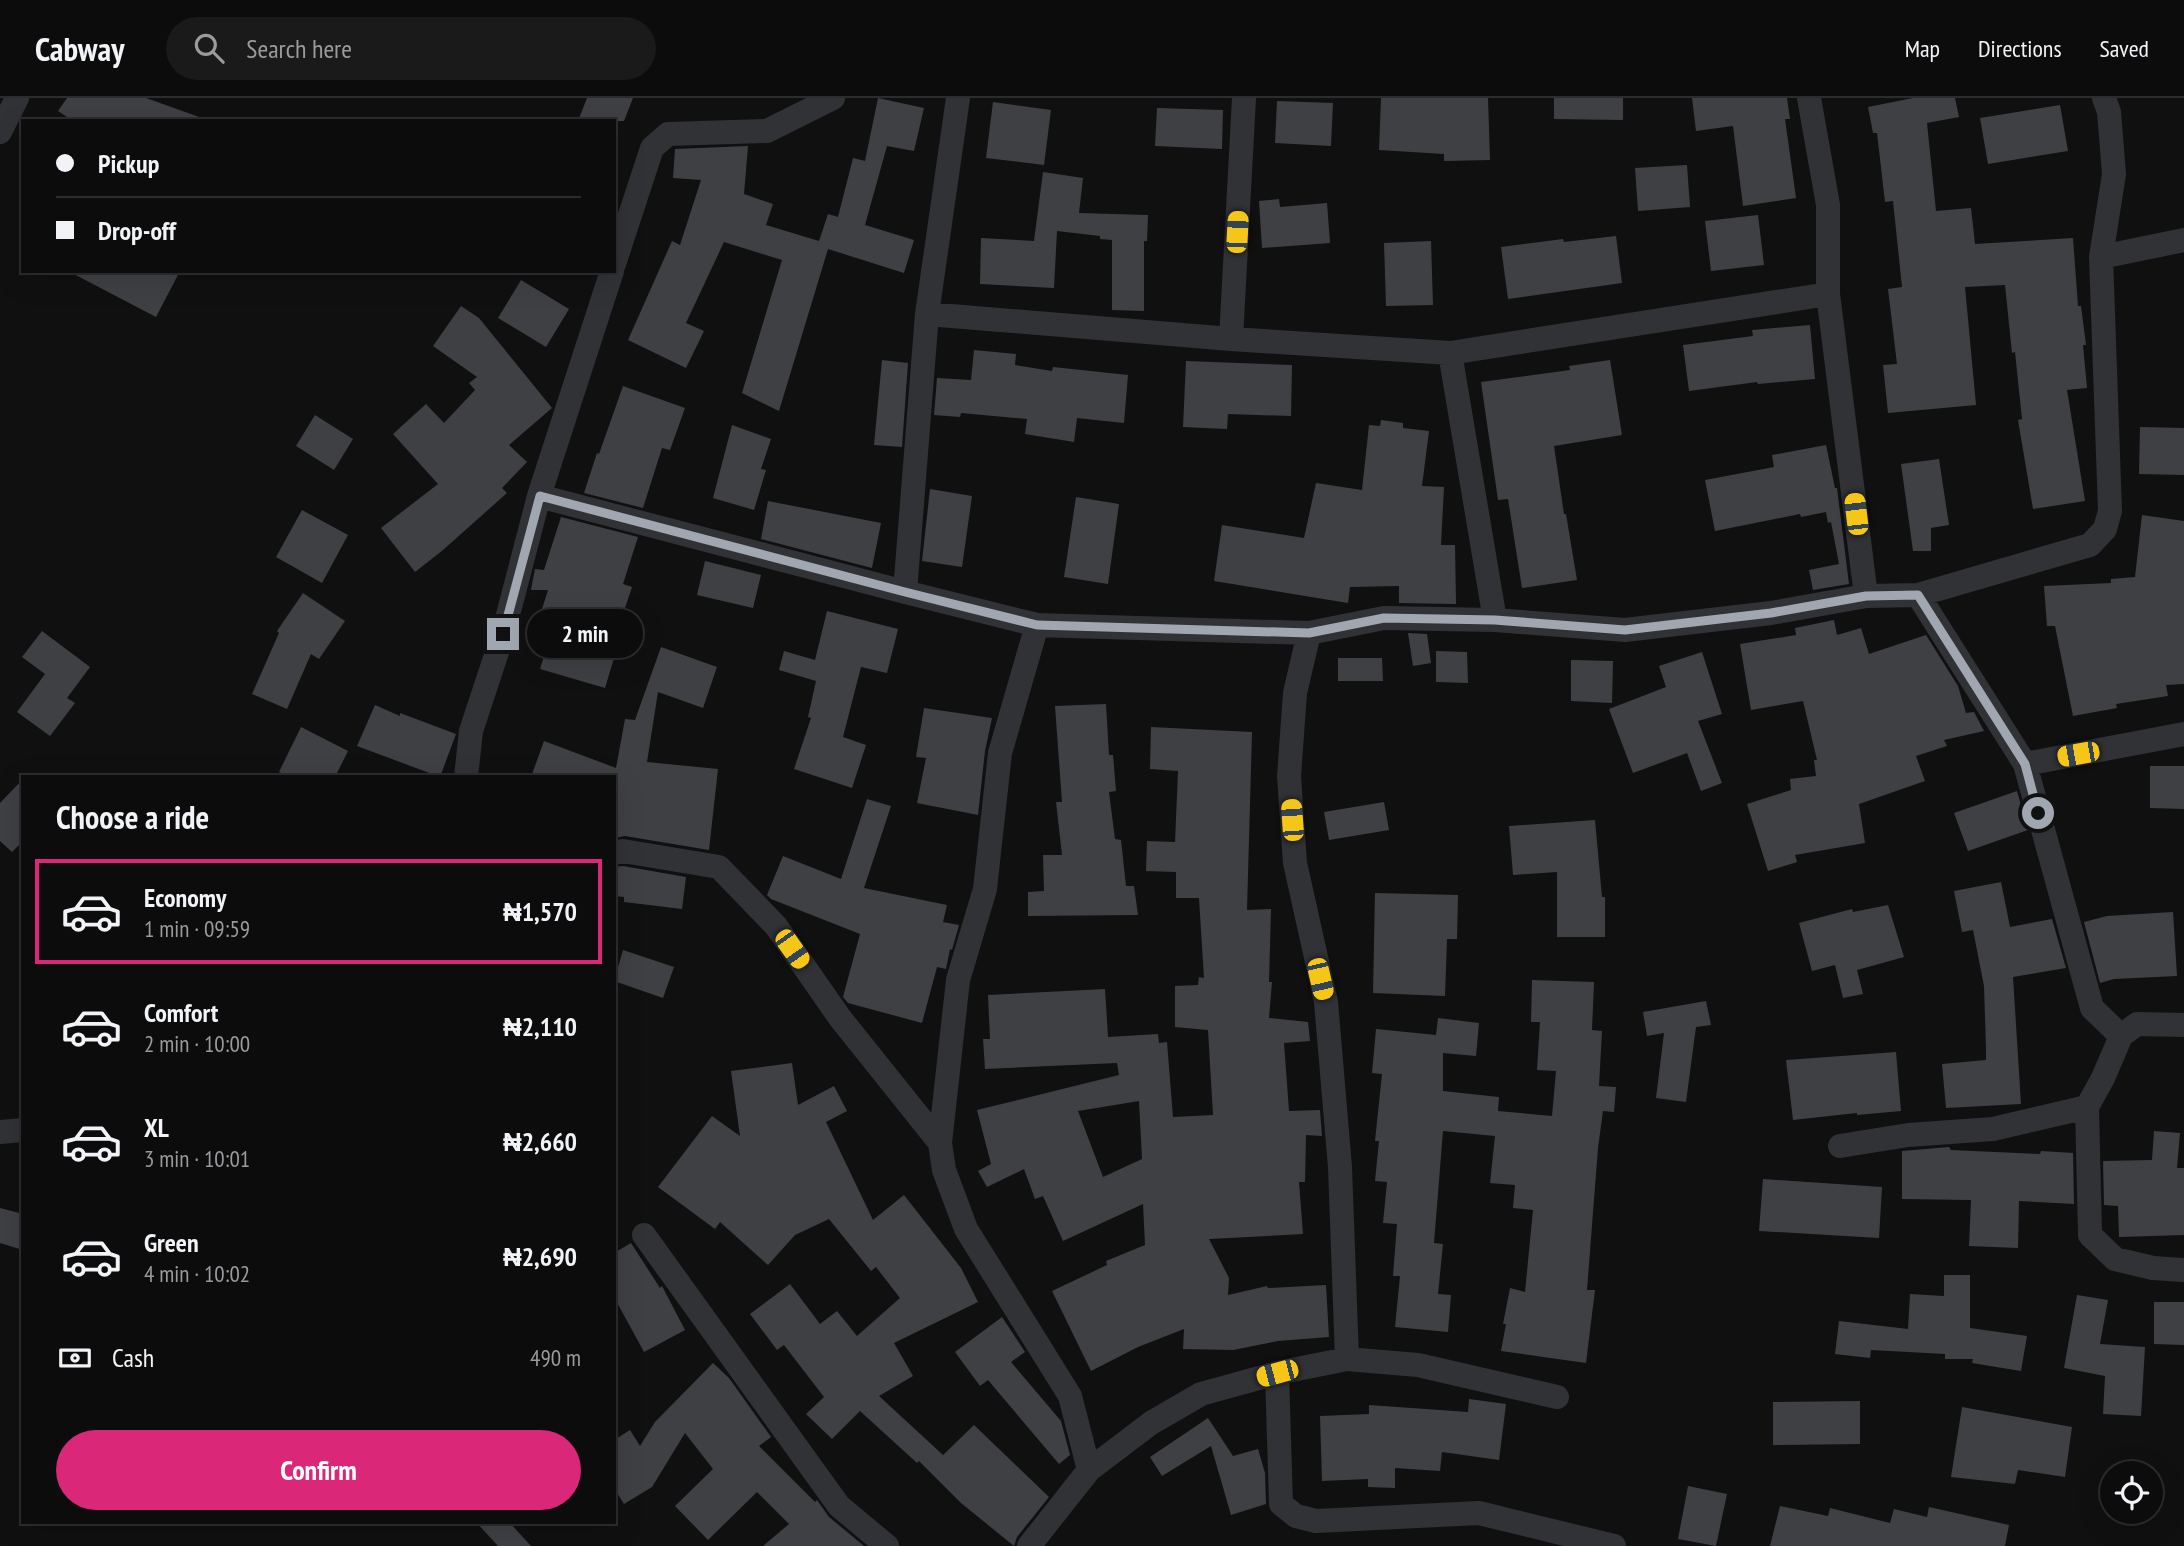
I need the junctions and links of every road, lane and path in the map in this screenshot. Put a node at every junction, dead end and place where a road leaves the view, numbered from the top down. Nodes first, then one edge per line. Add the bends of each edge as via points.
1 (17, 98) edge
2 (833, 98) edge
3 (958, 98) edge
4 (1244, 98) edge
5 (1809, 98) edge
6 (2104, 98) edge
7 (0, 132) edge
8 (2184, 240) edge
9 (2101, 257) junction
10 (616, 258) edge
11 (611, 273) edge
12 (1828, 294) junction
13 (927, 314) junction
14 (1231, 339) junction
15 (1450, 353) junction
16 (540, 496) junction
17 (905, 592) junction
18 (1918, 595) junction
19 (1866, 596) junction
20 (1495, 620) junction
21 (1037, 625) junction
22 (1309, 633) junction
23 (2184, 734) edge
24 (2025, 764) junction
25 (466, 775) edge
26 (616, 853) edge
27 (2184, 1026) edge
28 (2121, 1036) junction
29 (2087, 1107) junction
30 (21, 1130) edge
31 (0, 1132) edge
32 (940, 1143) junction
33 (1840, 1146) dead end
34 (644, 1235) dead end
35 (2184, 1270) edge
36 (1347, 1359) junction
37 (1277, 1373) junction
38 (1557, 1397) dead end
39 (1089, 1470) junction
40 (887, 1546) edge
41 (1029, 1546) edge
42 (1614, 1546) edge

1 - 7 street
2 - 10 street via 767,131 668,134 652,148
3 - 13 street
4 - 14 street
5 - 12 street via 1828,205
6 - 9 street via 2114,174
8 - 9 street
9 - 18 street via 2110,511 2105,530 2090,545
11 - 16 street
12 - 15 street
12 - 19 street
13 - 14 street
13 - 17 street
14 - 15 street
15 - 20 street
16 - 17 street
16 - 25 street via 471,731
17 - 21 street
18 - 19 street
18 - 24 street
19 - 20 street via 1771,613 1625,630
20 - 22 street via 1384,618
21 - 22 street
21 - 32 street via 1000,753 985,889 958,980
22 - 36 street via 1295,693 1289,776 1295,863 1326,1002 1340,1167
23 - 24 street
24 - 28 street via 2092,1008
26 - 32 street via 719,867 776,926 840,1018
27 - 28 street via 2137,1024
28 - 29 street
29 - 33 street via 1993,1129
29 - 35 street via 2090,1235 2115,1259
30 - 31 street
32 - 39 street via 944,1170 966,1229 1070,1396
34 - 40 street via 839,1506
36 - 37 street
36 - 38 street via 1418,1365
37 - 39 street via 1201,1394 1151,1423
37 - 42 street via 1281,1504 1296,1516 1316,1521 1479,1513
39 - 41 street

